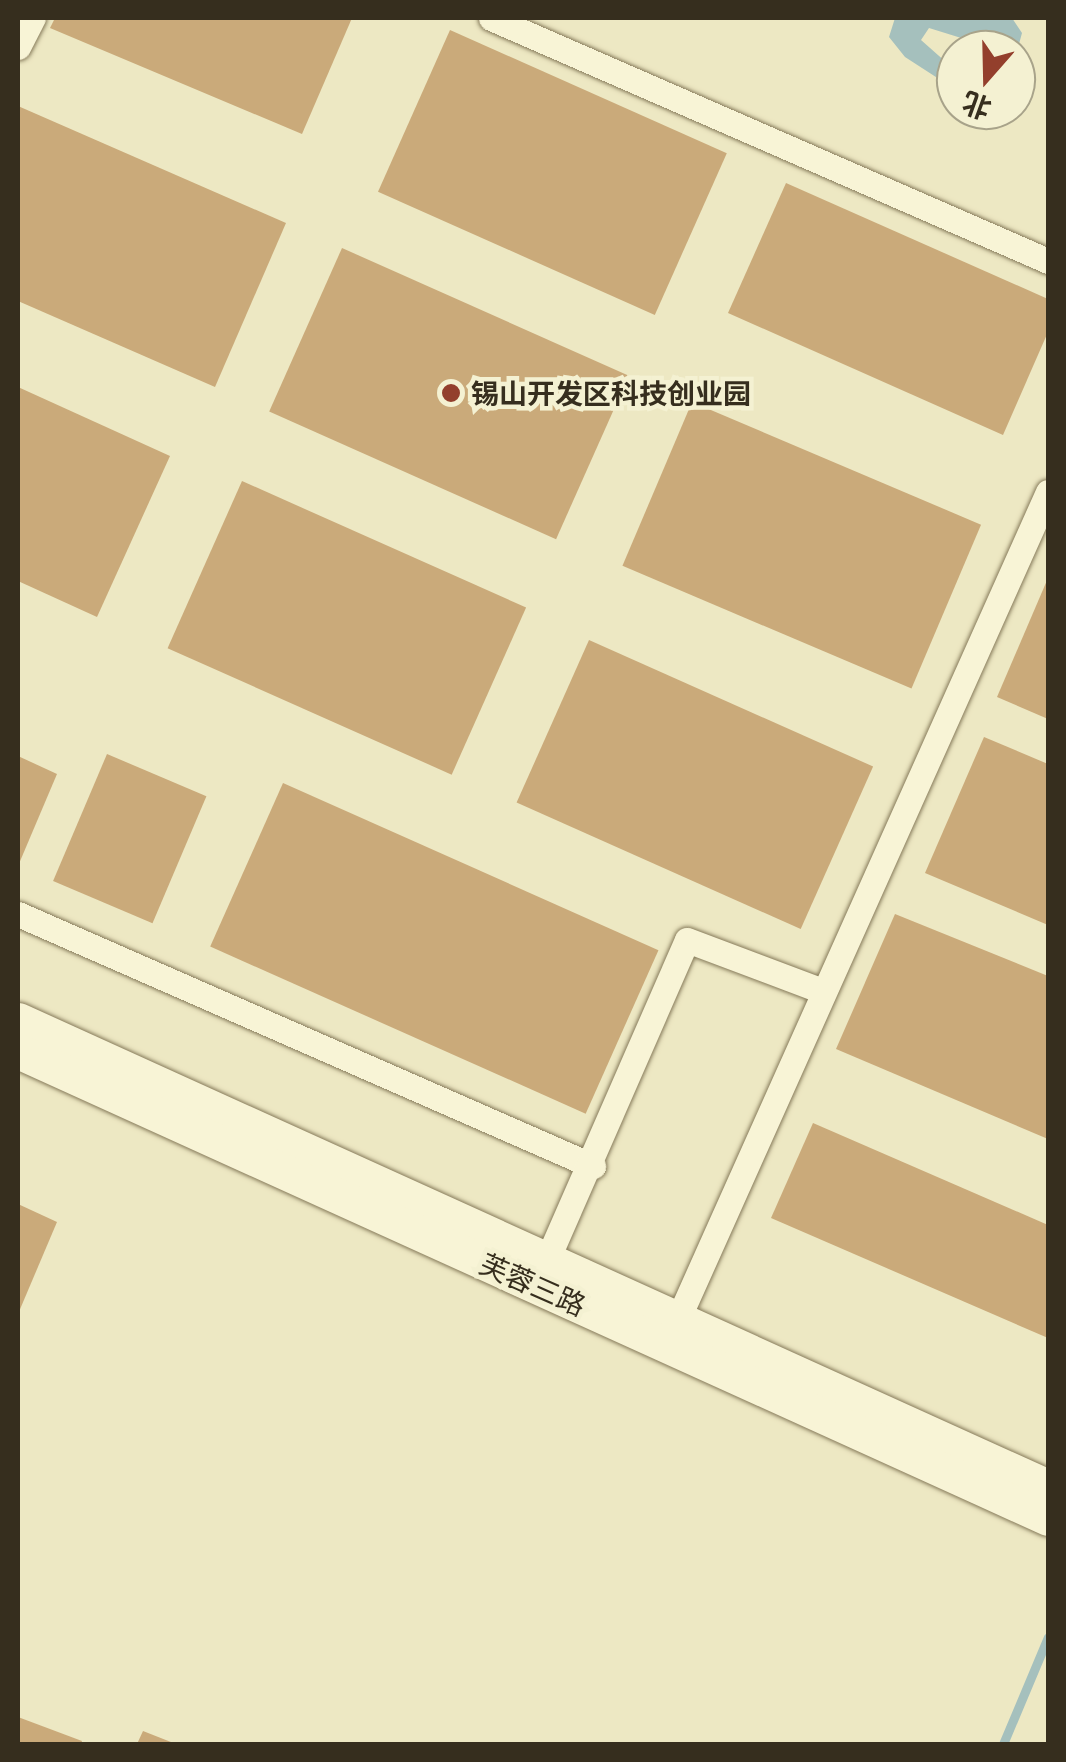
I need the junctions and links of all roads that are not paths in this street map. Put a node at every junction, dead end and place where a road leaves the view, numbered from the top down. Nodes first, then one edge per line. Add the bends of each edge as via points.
1 (33, 18) edge
2 (491, 18) edge
3 (18, 46) edge
4 (1048, 261) edge
5 (1048, 492) edge
6 (18, 914) edge
7 (820, 990) junction
8 (18, 1020) edge
9 (18, 1051) edge
10 (593, 1166) junction
11 (547, 1260) junction
12 (678, 1319) junction
13 (1045, 1506) edge

1 - 3 street
2 - 4 street
5 - 7 street
6 - 10 street
7 - 10 street via 688,940
7 - 12 street via 791,1077
8 - 11 main road, 芙蓉三路
9 - 13 main road, 芙蓉三路
10 - 11 street
11 - 12 main road, 芙蓉三路
12 - 13 main road, 芙蓉三路

